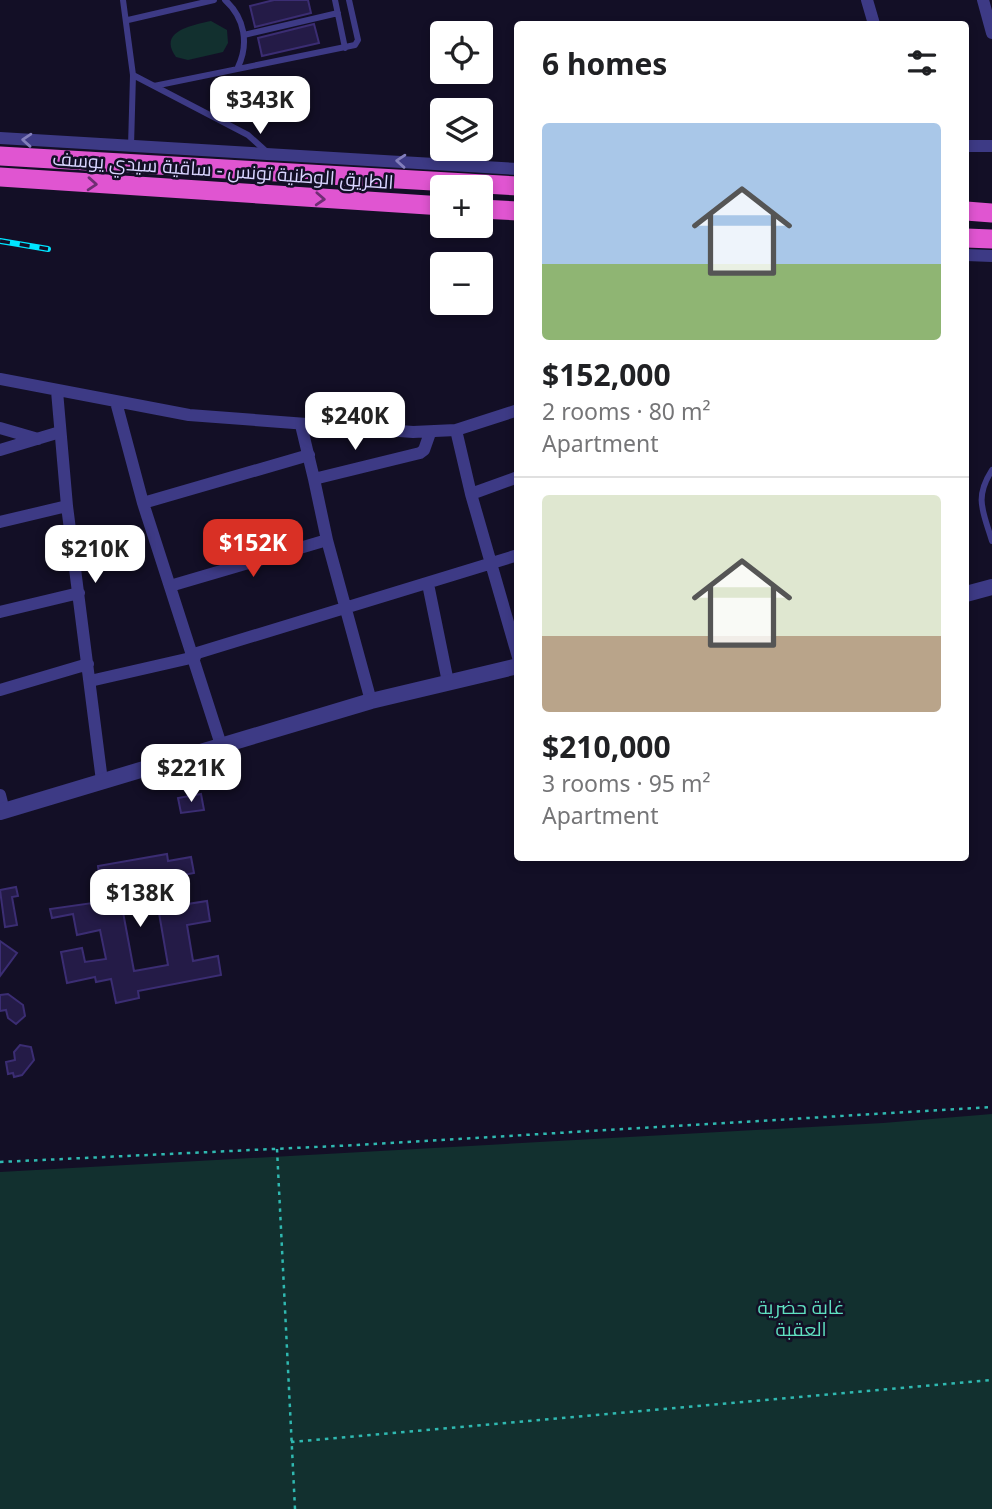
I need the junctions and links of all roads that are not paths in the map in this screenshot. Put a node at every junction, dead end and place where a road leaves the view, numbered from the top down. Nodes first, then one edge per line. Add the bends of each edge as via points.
1 (123, 0) edge
2 (214, 0) edge
3 (225, 0) edge
4 (335, 0) edge
5 (349, 0) edge
6 (867, 0) edge
7 (983, 0) edge
8 (338, 13) junction
9 (128, 20) junction
10 (873, 21) edge
11 (992, 33) edge
12 (244, 35) junction
13 (345, 48) junction
14 (238, 67) junction
15 (133, 75) junction
16 (154, 86) junction
17 (0, 138) edge
18 (131, 146) junction
19 (969, 146) edge
20 (992, 146) edge
21 (268, 153) junction
22 (0, 156) edge
23 (514, 169) edge
24 (0, 177) edge
25 (514, 186) edge
26 (430, 205) edge
27 (493, 210) edge
28 (514, 211) edge
29 (969, 211) edge
30 (992, 213) edge
31 (969, 238) edge
32 (992, 239) edge
33 (969, 255) edge
34 (992, 256) edge
35 (0, 379) edge
36 (57, 391) junction
37 (116, 402) junction
38 (514, 411) edge
39 (302, 425) junction
40 (0, 428) edge
41 (456, 430) junction
42 (60, 432) junction
43 (430, 433) junction
44 (39, 439) junction
45 (0, 450) edge
46 (309, 455) junction
47 (992, 470) edge
48 (514, 478) edge
49 (314, 479) junction
50 (471, 494) junction
51 (143, 503) junction
52 (66, 506) junction
53 (0, 522) edge
54 (327, 540) junction
55 (992, 541) edge
56 (514, 556) edge
57 (491, 564) junction
58 (428, 584) junction
59 (170, 586) junction
60 (992, 587) edge
61 (79, 593) junction
62 (969, 593) edge
63 (346, 608) junction
64 (0, 612) edge
65 (514, 643) edge
66 (194, 656) junction
67 (88, 664) junction
68 (514, 667) edge
69 (90, 681) junction
70 (448, 682) junction
71 (0, 691) edge
72 (371, 701) junction
73 (222, 748) junction
74 (102, 781) junction
75 (0, 794) edge
76 (2, 812) edge

1 - 9 lane
2 - 9 lane
3 - 12 lane via 239,18
4 - 8 lane
5 - 13 lane via 358,40 355,46
6 - 10 street
7 - 11 street
8 - 12 lane
8 - 13 lane
9 - 15 lane
12 - 14 lane
13 - 14 lane
14 - 16 lane
15 - 16 lane
15 - 18 lane
16 - 21 lane via 248,135
18 -> 17 street
18 - 21 street
19 - 20 street
23 -> 21 street
22 - 25 highway, الطريق الوطنية تونس - ساقية سيدي يوسف
24 -> 26 highway, الطريق الوطنية تونس - ساقية سيدي يوسف
27 - 28 highway
29 - 30 highway
31 - 32 highway
33 - 34 street
35 - 36 street
36 - 37 street
36 - 42 street
37 - 39 street via 227,420
37 - 51 street
38 - 41 street
39 - 43 street
39 - 46 street
40 - 44 street
41 - 43 street
41 - 50 street
42 - 44 street
42 - 52 street
43 - 49 street via 420,453
44 - 45 street
46 - 49 street
46 - 51 street
47 - 55 lane via 980,498
48 - 50 street
49 - 54 street
50 - 57 street
51 - 59 street
52 - 53 street
52 - 61 street
54 - 59 street
54 - 63 street
56 - 57 street
57 - 58 street
57 - 65 street
58 - 63 street
58 - 70 street
59 - 66 street
60 - 62 street
61 - 64 street
61 - 67 street
63 - 66 street
63 - 72 street
66 - 69 street
66 - 73 street
67 - 69 street
67 - 71 street
68 - 70 street
69 - 74 street
70 - 72 street
72 - 73 street
73 - 74 street
74 - 76 street
75 - 76 street

